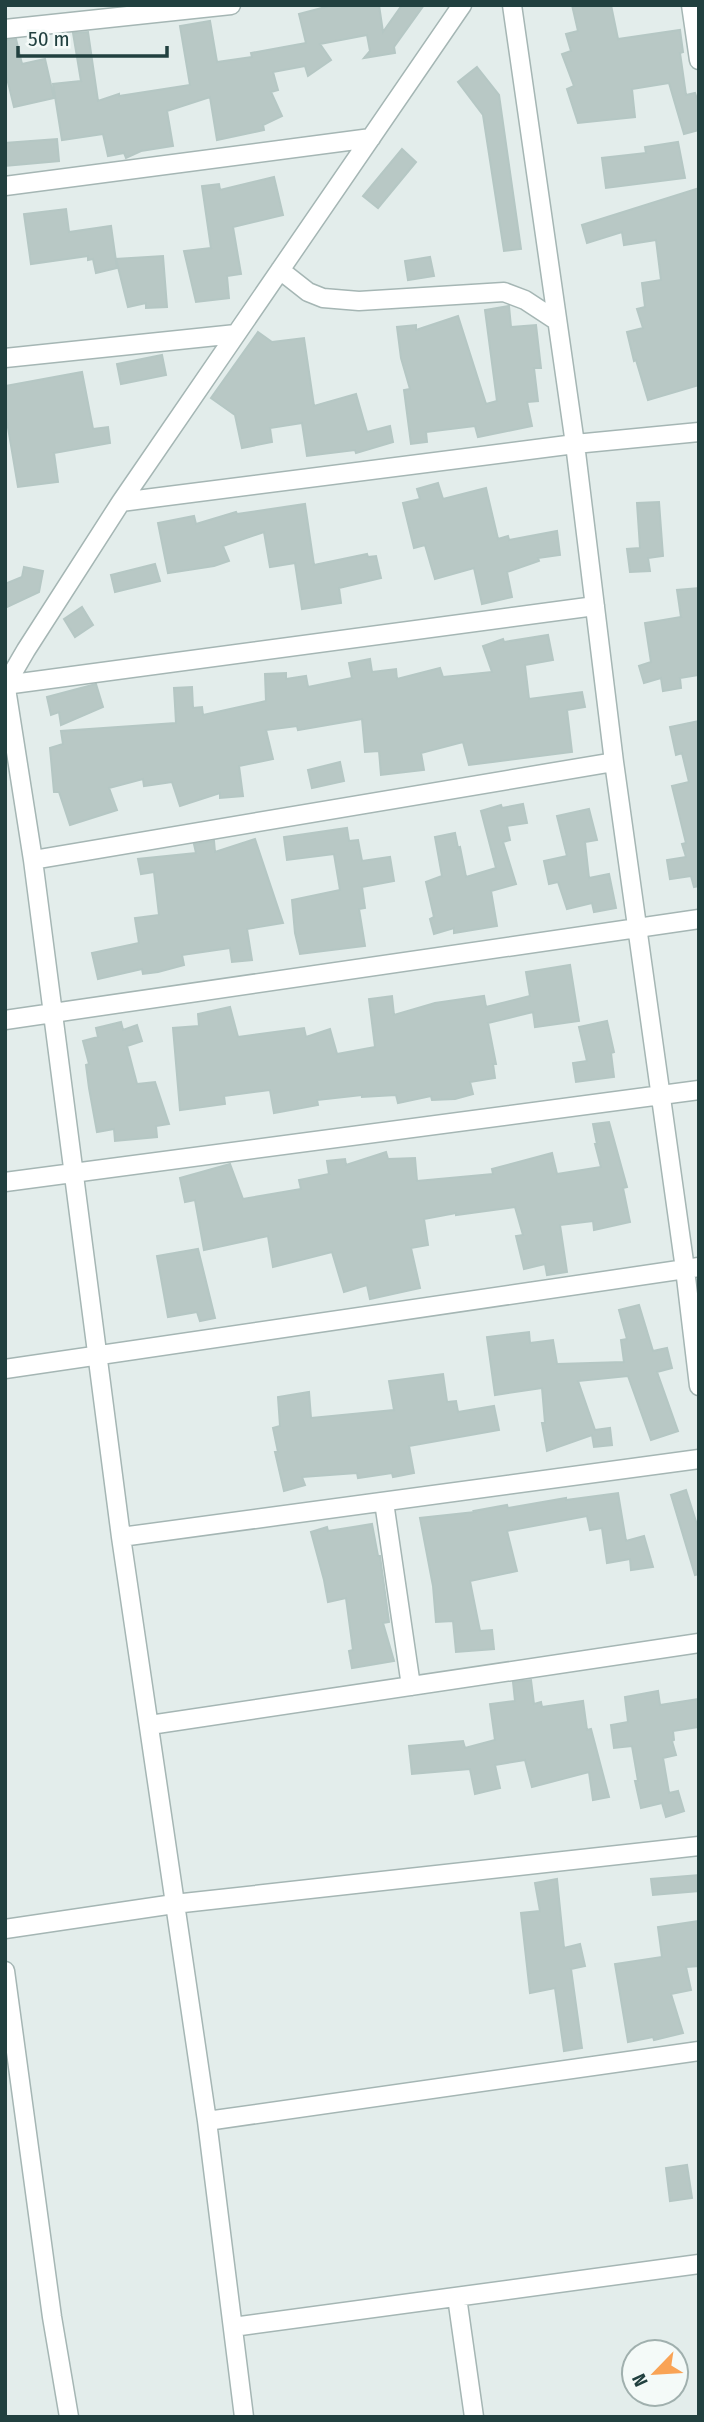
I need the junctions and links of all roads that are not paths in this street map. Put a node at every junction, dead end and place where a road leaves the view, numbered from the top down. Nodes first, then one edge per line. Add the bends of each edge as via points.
1 (231, 5) edge
2 (463, 5) edge
3 (512, 5) edge
4 (691, 5) edge
5 (5, 29) edge
6 (699, 60) edge
7 (371, 138) junction
8 (5, 186) edge
9 (280, 270) junction
10 (557, 321) junction
11 (236, 334) junction
12 (5, 358) edge
13 (699, 432) edge
14 (575, 444) junction
15 (121, 502) junction
16 (595, 606) junction
17 (5, 684) edge
18 (614, 762) junction
19 (33, 860) junction
20 (699, 919) edge
21 (637, 929) junction
22 (52, 1013) junction
23 (5, 1020) edge
24 (699, 1090) edge
25 (661, 1096) junction
26 (74, 1174) junction
27 (5, 1182) edge
28 (692, 1268) edge
29 (97, 1356) junction
30 (5, 1369) edge
31 (699, 1386) edge
32 (699, 1460) edge
33 (384, 1502) junction
34 (121, 1537) junction
35 (699, 1643) edge
36 (411, 1686) junction
37 (149, 1725) junction
38 (699, 1846) edge
39 (174, 1904) junction
40 (5, 1929) edge
41 (5, 1971) edge
42 (699, 2052) edge
43 (206, 2122) junction
44 (699, 2264) edge
45 (457, 2297) junction
46 (233, 2327) junction
47 (69, 2417) edge
48 (244, 2417) edge
49 (474, 2417) edge

1 - 5 street
2 - 7 street
3 - 10 street
4 - 6 street
7 - 8 street
7 - 9 street
9 - 10 street via 323,298 359,301 505,292
9 - 11 street
10 - 14 street
11 - 12 street
11 - 15 street
13 - 14 street
14 - 15 street
14 - 16 street
15 - 17 street
16 - 17 street
16 - 18 street
17 - 19 street
18 - 19 street
18 - 21 street
19 - 22 street
20 - 21 street
21 - 22 street
21 - 25 street
22 - 23 street
22 - 26 street
24 - 25 street
25 - 26 street
25 - 28 street
26 - 27 street
26 - 29 street
28 - 29 street
28 - 31 street
29 - 30 street
29 - 34 street
32 - 33 street
33 - 34 street
33 - 36 street
34 - 37 street
35 - 36 street
36 - 37 street
37 - 39 street
38 - 39 street
39 - 40 street
39 - 43 street
41 - 47 street
42 - 43 street
43 - 46 street
44 - 45 street
45 - 46 street
45 - 49 street
46 - 48 street

